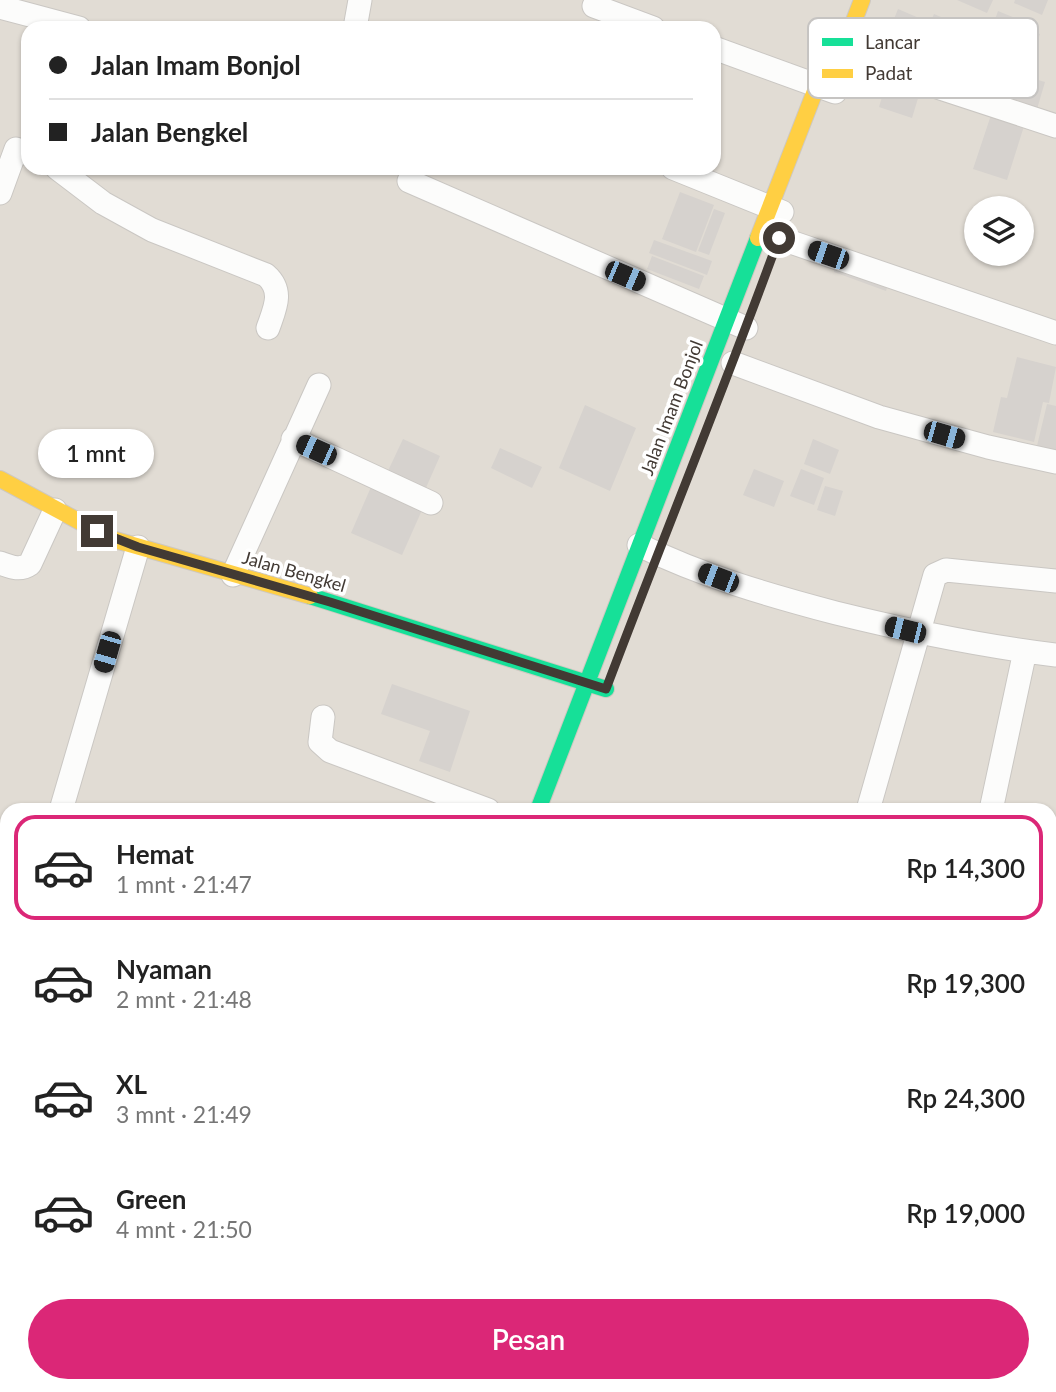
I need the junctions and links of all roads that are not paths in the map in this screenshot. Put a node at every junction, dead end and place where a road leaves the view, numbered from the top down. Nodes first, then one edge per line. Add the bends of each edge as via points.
1 (360, 0) edge
2 (862, 0) edge
3 (25, 6) edge
4 (594, 6) dead end
5 (0, 7) edge
6 (855, 18) edge
7 (62, 21) edge
8 (356, 21) edge
9 (634, 21) edge
10 (721, 50) edge
11 (808, 74) edge
12 (829, 98) edge
13 (916, 98) edge
14 (1056, 126) edge
15 (15, 149) edge
16 (66, 175) edge
17 (692, 175) edge
18 (409, 181) dead end
19 (0, 193) edge
20 (783, 208) junction
21 (776, 244) joint
22 (268, 328) dead end
23 (1056, 333) edge
24 (738, 341) junction
25 (319, 385) dead end
26 (293, 439) junction
27 (1056, 462) edge
28 (0, 479) edge
29 (431, 503) dead end
30 (55, 510) junction
31 (138, 547) junction
32 (653, 551) junction
33 (0, 563) edge
34 (233, 575) junction
35 (1056, 581) edge
36 (918, 634) junction
37 (1025, 651) junction
38 (1056, 655) edge
39 (586, 682) junction
40 (606, 689) dead end
41 (323, 717) dead end
42 (63, 803) edge
43 (469, 803) edge
44 (541, 803) edge
45 (870, 803) edge
46 (992, 803) edge

1 - 8 street
2 - 6 main road, Jalan Imam Bonjol
3 - 5 street
3 - 7 street
4 - 9 street
10 - 11 street
12 - 20 main road, Jalan Imam Bonjol
13 - 14 street
15 - 19 street
16 - 22 street via 103,203 152,230 266,275 277,292
17 - 20 street
18 - 24 street
20 - 21 main road, Jalan Imam Bonjol
20 - 24 main road, Jalan Imam Bonjol
21 - 23 street
24 - 27 street via 879,417
24 - 32 main road, Jalan Imam Bonjol
25 - 26 street
26 - 29 street
26 - 34 street
28 - 30 main road, Jalan Bengkel
30 - 31 main road, Jalan Bengkel
30 - 33 street via 30,564 14,568
31 - 34 main road, Jalan Bengkel
31 - 42 street
32 - 36 street via 744,588
32 - 39 main road, Jalan Imam Bonjol
34 - 39 main road, Jalan Bengkel
35 - 36 street via 941,571 933,579
36 - 37 street
36 - 45 street
37 - 38 street
37 - 46 street
39 - 40 main road, Jalan Bengkel
39 - 44 main road, Jalan Imam Bonjol
41 - 43 street via 320,742 330,751

